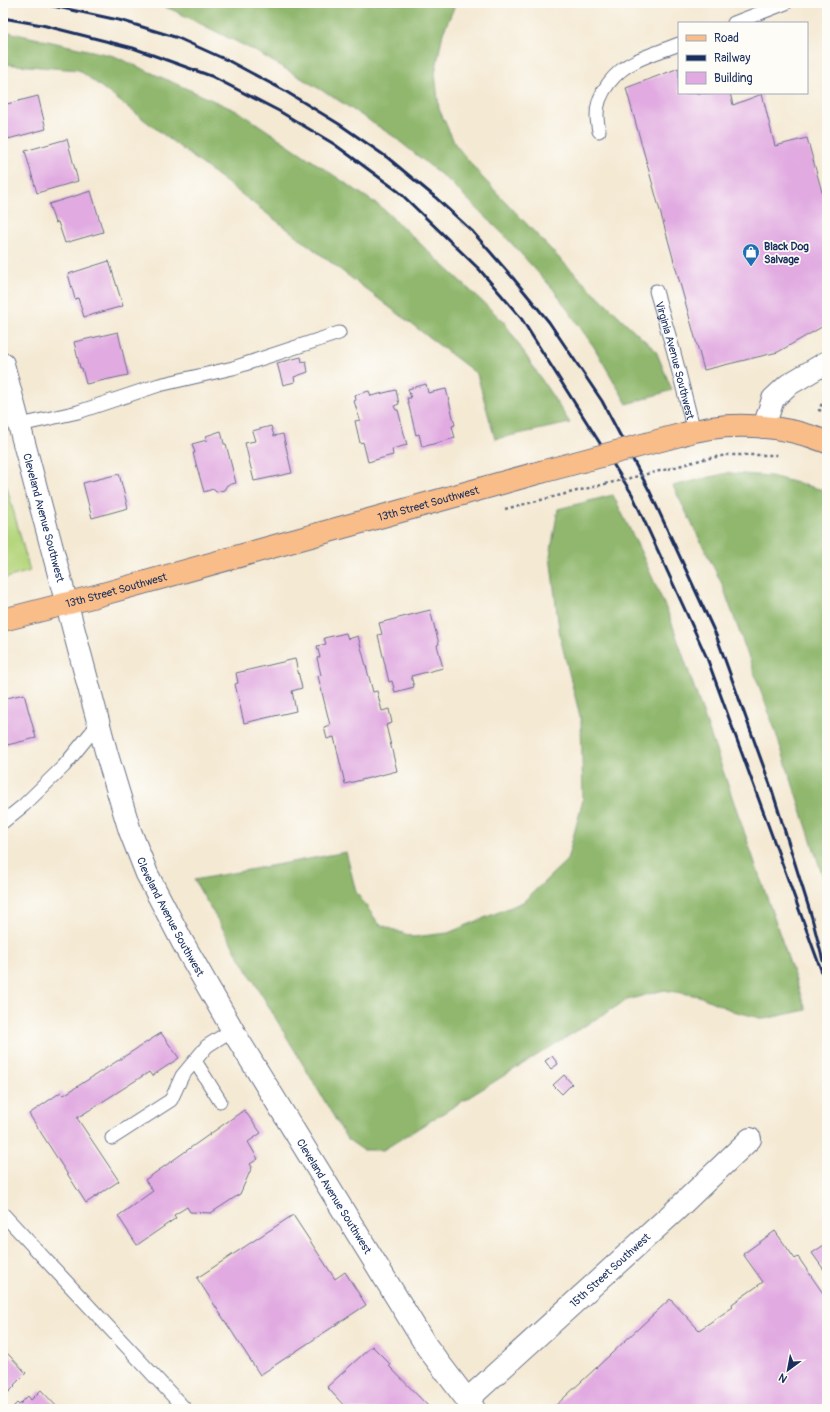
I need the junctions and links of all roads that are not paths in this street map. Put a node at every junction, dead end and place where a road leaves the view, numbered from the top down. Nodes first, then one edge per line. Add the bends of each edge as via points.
1 (786, 3) edge
2 (737, 22) edge
3 (678, 44) edge
4 (599, 131) dead end
5 (656, 291) dead end
6 (339, 333) dead end
7 (827, 362) edge
8 (3, 364) edge
9 (20, 425) junction
10 (764, 427) junction
11 (687, 433) junction
12 (827, 442) edge
13 (67, 604) junction
14 (3, 620) edge
15 (99, 723) junction
16 (3, 822) edge
17 (232, 1030) junction
18 (195, 1061) junction
19 (220, 1101) dead end
20 (112, 1138) dead end
21 (750, 1139) dead end
22 (3, 1214) edge
23 (471, 1404) edge
24 (185, 1409) edge

1 - 2 lane
3 - 4 lane via 635,61 619,72 606,86 599,99 596,115
5 - 11 lane, Virginia Avenue Southwest via 673,349
6 - 9 lane via 233,368 159,385 78,412
7 - 10 street via 788,385 773,399
8 - 9 street, Cleveland Avenue Southwest
9 - 13 street, Cleveland Avenue Southwest
10 - 11 main road, 13th Street Southwest via 723,426
10 - 12 main road, 13th Street Southwest via 807,434
11 - 13 main road, 13th Street Southwest, bridge
13 - 14 main road, 13th Street Southwest
13 - 15 street, Cleveland Avenue Southwest
15 - 16 lane via 64,766
15 - 17 street, Cleveland Avenue Southwest via 130,831 147,874
17 - 18 lane via 207,1046
17 - 23 street, Cleveland Avenue Southwest via 427,1347
18 - 19 lane
18 - 20 lane via 182,1076 171,1100
21 - 23 street, 15th Street Southwest
22 - 24 lane

